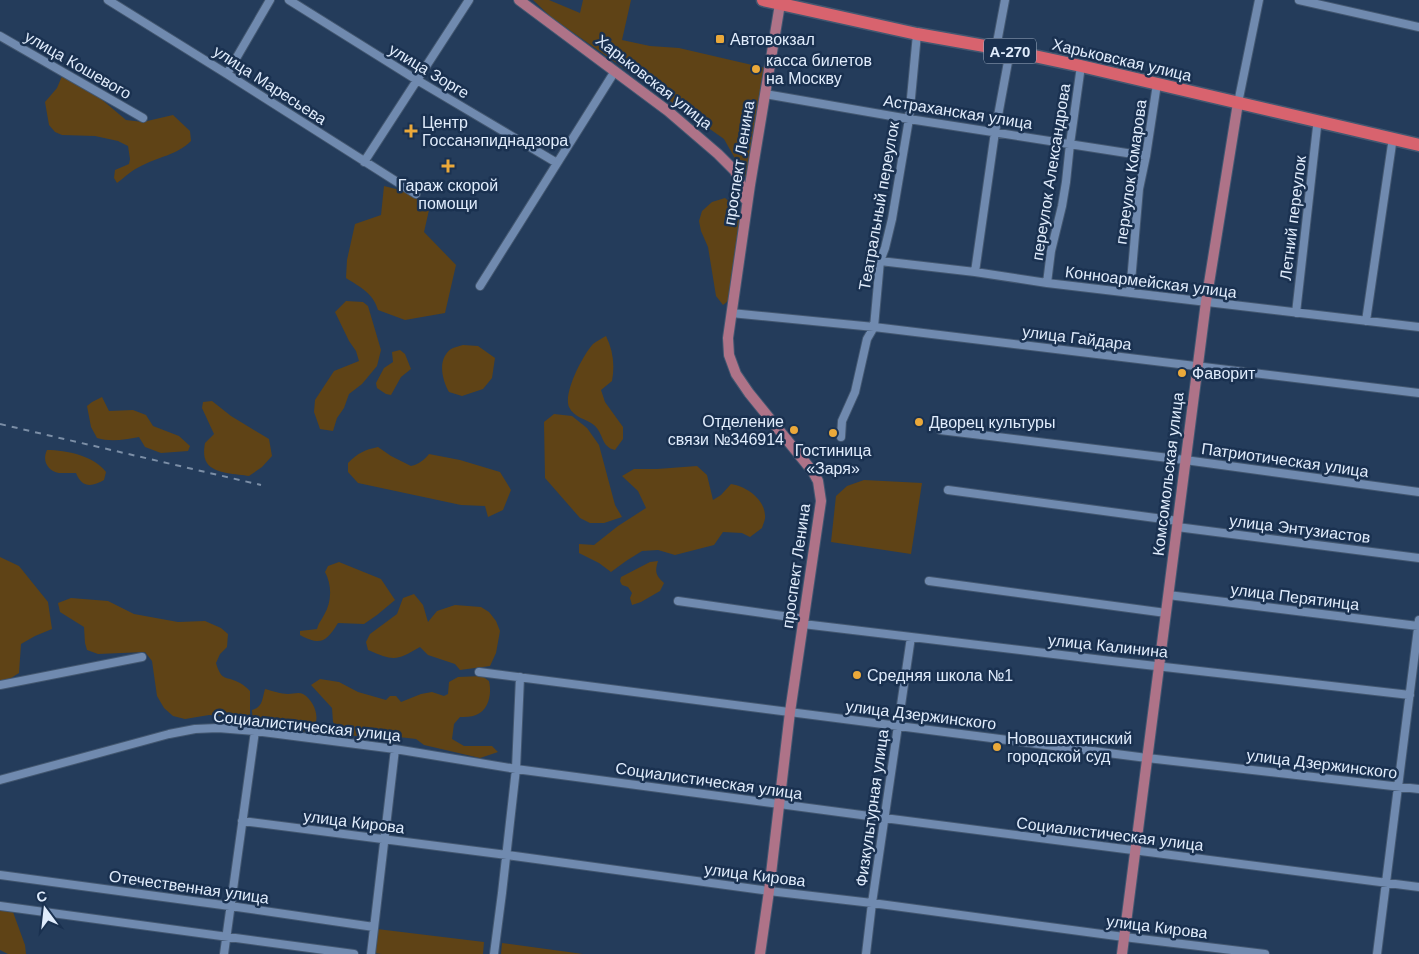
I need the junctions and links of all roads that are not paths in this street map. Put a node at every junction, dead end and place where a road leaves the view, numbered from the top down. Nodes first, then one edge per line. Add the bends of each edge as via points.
1 (108, 0) edge
2 (270, 0) edge
3 (289, 0) edge
4 (469, 0) edge
5 (519, 0) edge
6 (763, 0) edge
7 (1006, 0) edge
8 (1259, 0) edge
9 (1299, 0) edge
10 (780, 4) junction
11 (1419, 27) edge
12 (917, 34) junction
13 (0, 36) edge
14 (996, 48) junction
15 (1010, 51) junction
16 (1082, 66) junction
17 (615, 71) junction
18 (227, 74) junction
19 (416, 80) junction
20 (1157, 84) junction
21 (765, 94) junction
22 (1238, 104) junction
23 (143, 118) dead end
24 (908, 118) junction
25 (1317, 127) junction
26 (995, 132) junction
27 (1070, 144) junction
28 (1392, 144) junction
29 (1419, 145) edge
30 (1419, 152) edge
31 (1146, 156) junction
32 (364, 162) junction
33 (557, 163) junction
34 (416, 194) dead end
35 (746, 208) junction
36 (880, 261) junction
37 (975, 272) junction
38 (1047, 283) junction
39 (480, 286) dead end
40 (1130, 293) junction
41 (1206, 302) junction
42 (731, 313) junction
43 (1296, 313) junction
44 (1366, 321) junction
45 (874, 327) junction
46 (1419, 327) edge
47 (1197, 366) junction
48 (1419, 393) edge
49 (940, 430) dead end
50 (841, 437) dead end
51 (1185, 460) junction
52 (948, 490) dead end
53 (1419, 492) edge
54 (1177, 524) junction
55 (1419, 558) edge
56 (929, 581) dead end
57 (1168, 595) junction
58 (678, 601) dead end
59 (1166, 613) junction
60 (804, 621) junction
61 (1419, 623) edge
62 (912, 637) junction
63 (1417, 651) edge
64 (142, 657) dead end
65 (1159, 666) junction
66 (479, 672) dead end
67 (520, 677) junction
68 (0, 685) edge
69 (1410, 695) junction
70 (790, 712) junction
71 (898, 726) junction
72 (255, 731) junction
73 (395, 749) junction
74 (1147, 758) junction
75 (516, 768) junction
76 (0, 780) edge
77 (1398, 786) junction
78 (1419, 789) edge
79 (780, 804) junction
80 (884, 818) junction
81 (242, 821) junction
82 (384, 840) junction
83 (1135, 851) junction
84 (507, 855) junction
85 (0, 875) edge
86 (1386, 883) junction
87 (1419, 887) edge
88 (769, 891) junction
89 (872, 903) junction
90 (0, 906) edge
91 (230, 906) junction
92 (374, 927) junction
93 (226, 936) junction
94 (1124, 937) junction
95 (224, 954) edge
96 (354, 954) edge
97 (371, 954) edge
98 (494, 954) edge
99 (760, 954) edge
100 (866, 954) edge
101 (1122, 954) edge
102 (1265, 954) edge
103 (1377, 954) edge

1 - 18 street, улица Маресьева
2 - 18 street
3 - 19 street, улица Зорге
4 - 19 street
5 - 17 main road, Харьковская улица
6 - 10 highway, Харьковская улица / А-270
7 - 14 street
8 - 22 street, Комсомольская улица
9 - 11 street
10 - 12 highway, Харьковская улица / А-270
10 - 21 main road, проспект Ленина
12 - 14 highway, Харьковская улица / А-270
12 - 24 street, Театральный переулок
13 - 23 street, улица Кошевого
14 - 15 highway, Харьковская улица / А-270
15 - 16 highway, Харьковская улица / А-270
15 - 26 street
16 - 20 highway, Харьковская улица / А-270
16 - 27 street, переулок Александрова
17 - 33 street
17 - 35 main road, Харьковская улица via 668,111 735,171
18 - 32 street, улица Маресьева
19 - 32 street
19 - 33 street, улица Зорге
20 - 22 highway, Харьковская улица / А-270
20 - 31 street, переулок Комарова
21 - 24 street, Астраханская улица
21 - 35 main road, проспект Ленина
22 - 25 highway, Харьковская улица / А-270 via 1260,114
22 - 29 highway, Харьковская улица / А-270
22 - 41 main road, Комсомольская улица
24 - 26 street, Астраханская улица
24 - 36 street, Театральный переулок via 892,219
25 - 28 highway, Харьковская улица / А-270
25 - 43 street, Летний переулок
26 - 27 street, Астраханская улица
26 - 37 street
27 - 31 street, Астраханская улица
27 - 38 street, переулок Александрова via 1064,198
28 - 30 highway, Харьковская улица / А-270
28 - 44 street
31 - 40 street, переулок Комарова via 1139,189
32 - 34 street, улица Маресьева
33 - 39 street
35 - 42 main road, проспект Ленина
36 - 37 street, Конноармейская улица
36 - 45 street, Театральный переулок
37 - 38 street, Конноармейская улица
38 - 40 street, Конноармейская улица
40 - 41 street, Конноармейская улица
41 - 43 street, Конноармейская улица
41 - 47 main road, Комсомольская улица
42 - 45 street, улица Гайдара
42 - 60 main road, проспект Ленина via 729,355 736,374 818,481 821,501
43 - 44 street, Конноармейская улица
44 - 46 street, Конноармейская улица
45 - 47 street, улица Гайдара
45 - 50 street, Театральный переулок via 867,340 855,392 842,422
47 - 48 street, улица Гайдара
47 - 51 main road, Комсомольская улица
49 - 51 street, Патриотическая улица
51 - 53 street, Патриотическая улица
51 - 54 main road, Комсомольская улица
52 - 54 street, улица Энтузиастов
54 - 55 street, улица Энтузиастов
54 - 57 main road, Комсомольская улица
56 - 59 street
57 - 59 main road, Комсомольская улица
57 - 61 street, улица Перятинца
58 - 60 street, улица Калинина
59 - 65 main road, Комсомольская улица
60 - 62 street, улица Калинина
60 - 70 main road, проспект Ленина
61 - 63 street
62 - 65 street, улица Калинина
62 - 71 street, Физкультурная улица
63 - 69 street
64 - 68 street
65 - 69 street, улица Калинина
65 - 74 main road, Комсомольская улица
66 - 67 street, улица Дзержинского
67 - 70 street, улица Дзержинского
67 - 75 street
69 - 77 street
70 - 71 street, улица Дзержинского
70 - 79 main road, проспект Ленина
71 - 74 street, улица Дзержинского
71 - 80 street, Физкультурная улица
72 - 73 street, Социалистическая улица
72 - 76 street, Социалистическая улица via 195,729
72 - 81 street
73 - 75 street, Социалистическая улица
73 - 82 street
74 - 77 street, улица Дзержинского
74 - 83 main road, Комсомольская улица
75 - 79 street, Социалистическая улица
75 - 84 street
77 - 78 street, улица Дзержинского
77 - 86 street
79 - 80 street, Социалистическая улица
79 - 88 main road, проспект Ленина
80 - 83 street, Социалистическая улица
80 - 89 street, Физкультурная улица
81 - 82 street, улица Кирова
81 - 91 street
82 - 84 street, улица Кирова
82 - 92 street
83 - 86 street, Социалистическая улица
83 - 94 main road, Комсомольская улица
84 - 88 street, улица Кирова
84 - 98 street
85 - 91 street, Отечественная улица
86 - 87 street, Социалистическая улица
86 - 103 street
88 - 89 street, улица Кирова
88 - 99 main road, проспект Ленина
89 - 94 street, улица Кирова
89 - 100 street, Физкультурная улица
90 - 93 street
91 - 92 street, Отечественная улица
91 - 93 street
92 - 97 street
93 - 95 street
93 - 96 street
94 - 101 main road, Комсомольская улица
94 - 102 street, улица Кирова

